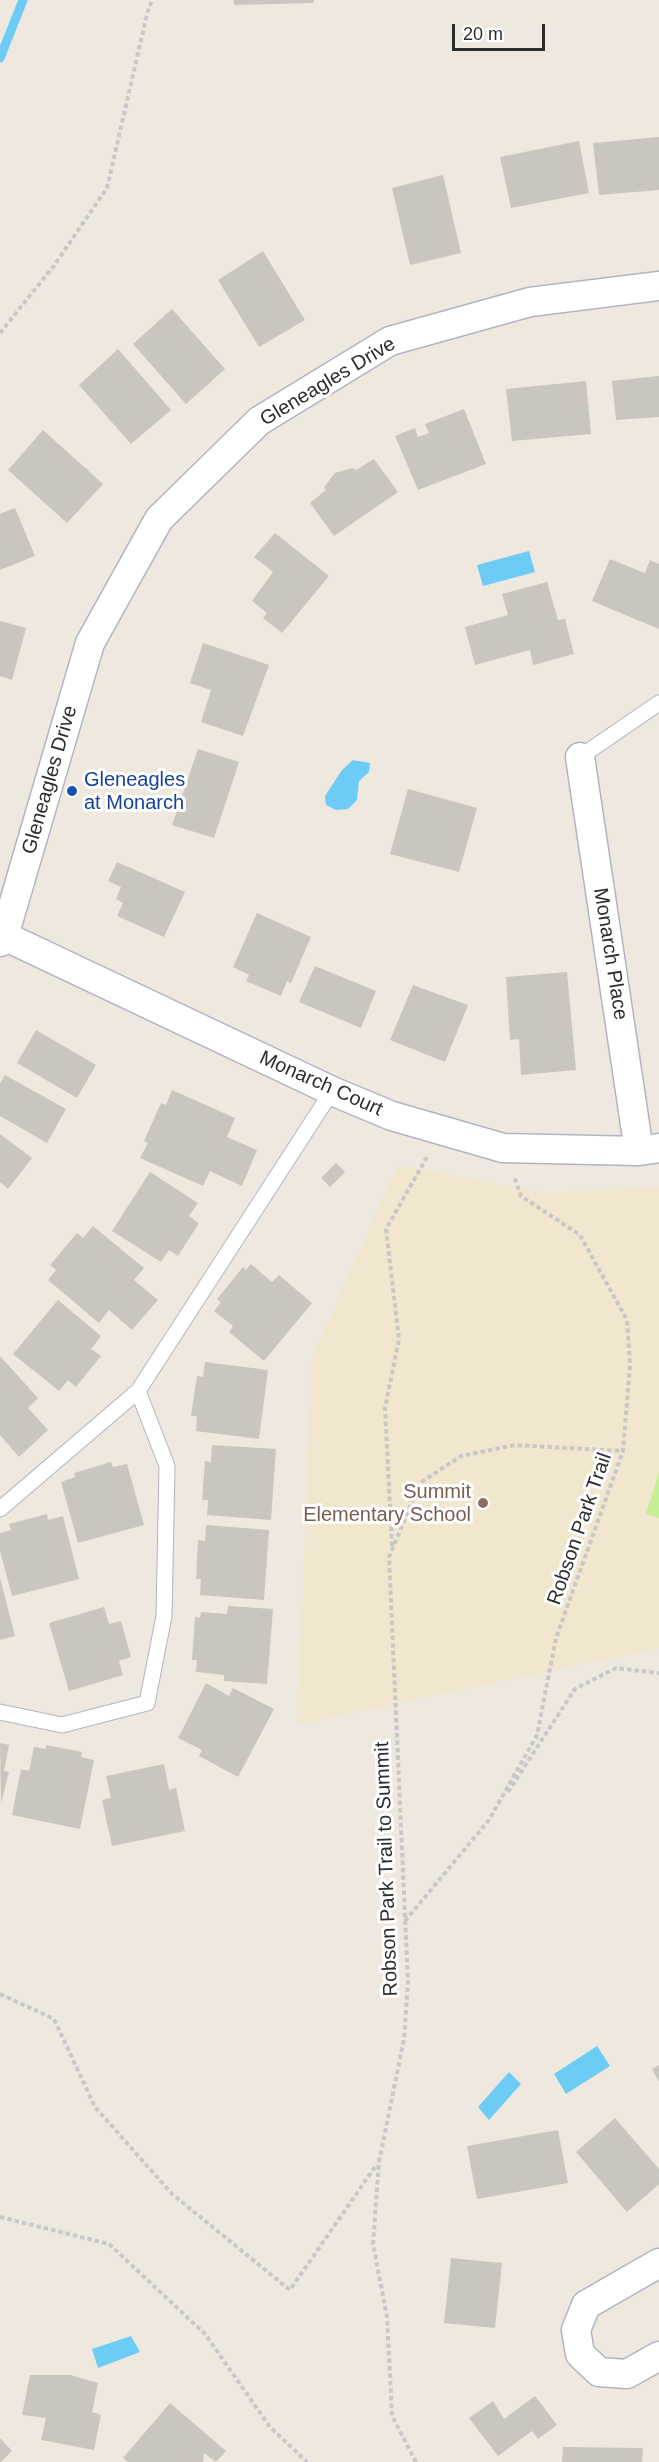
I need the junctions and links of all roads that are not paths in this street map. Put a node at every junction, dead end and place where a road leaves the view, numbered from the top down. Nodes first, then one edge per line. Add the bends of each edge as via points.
1 (659, 286) edge
2 (659, 702) edge
3 (580, 757) joint
4 (1, 937) edge
5 (332, 1091) junction
6 (649, 1150) edge
7 (138, 1391) junction
8 (0, 1509) edge
9 (0, 1712) edge
10 (659, 2263) edge
11 (659, 2356) edge

1 - 4 street, Gleneagles Drive via 530,302 390,341 258,421 159,519 90,643
2 - 3 lane
3 - 6 street, Monarch Place
4 - 5 street, Monarch Court
5 - 6 street, Monarch Court via 392,1116 503,1148
5 - 7 lane
7 - 8 lane
7 - 9 lane via 167,1466 164,1616 147,1703 62,1725
10 - 11 street via 586,2305 576,2330 580,2354 599,2372 627,2374

